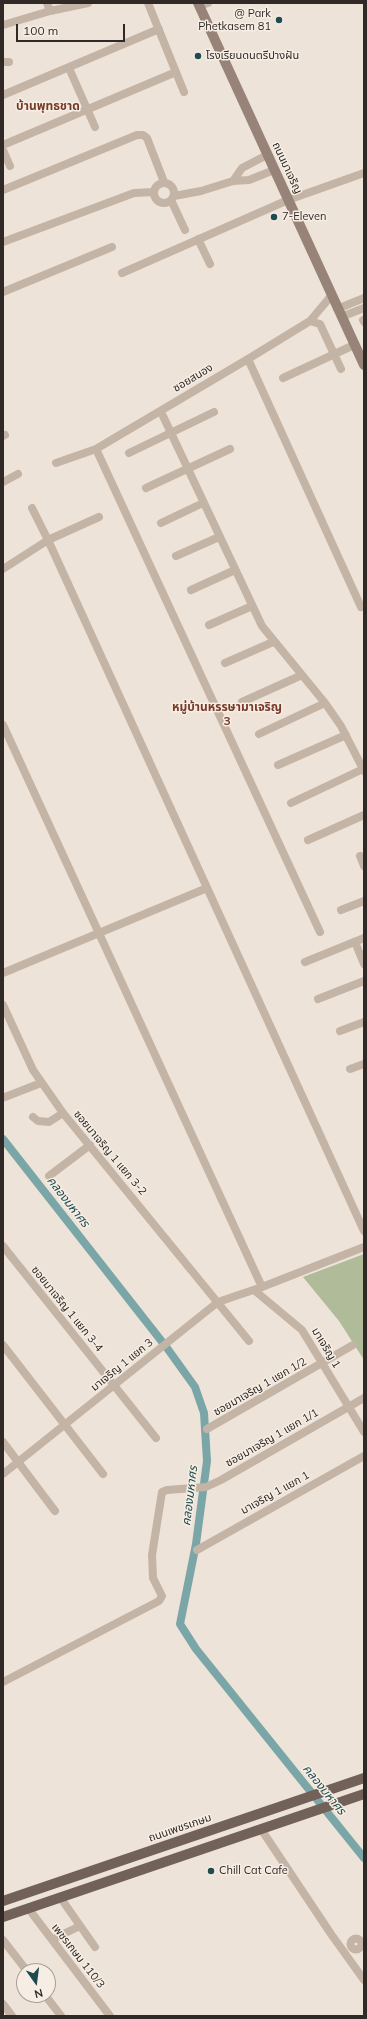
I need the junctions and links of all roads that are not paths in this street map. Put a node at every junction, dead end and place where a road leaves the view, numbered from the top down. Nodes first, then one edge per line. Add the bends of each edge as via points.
1 (88, 3) edge
2 (148, 3) edge
3 (202, 4) edge
4 (48, 7) edge
5 (3, 24) edge
6 (159, 29) junction
7 (69, 68) junction
8 (176, 72) junction
9 (184, 92) dead end
10 (3, 95) edge
11 (87, 109) junction
12 (95, 127) dead end
13 (3, 145) edge
14 (3, 150) edge
15 (267, 155) junction
16 (10, 166) dead end
17 (274, 170) junction
18 (364, 173) edge
19 (233, 181) junction
20 (164, 182) junction
21 (3, 190) edge
22 (154, 192) junction
23 (173, 198) junction
24 (288, 200) junction
25 (185, 230) dead end
26 (198, 239) junction
27 (3, 242) edge
28 (112, 247) dead end
29 (210, 264) dead end
30 (122, 273) dead end
31 (3, 292) edge
32 (331, 296) junction
33 (364, 298) edge
34 (364, 308) edge
35 (339, 313) junction
36 (310, 321) junction
37 (354, 345) junction
38 (334, 353) junction
39 (248, 359) junction
40 (364, 365) edge
41 (341, 369) dead end
42 (283, 378) dead end
43 (214, 412) dead end
44 (163, 416) dead end
45 (170, 432) junction
46 (96, 449) junction
47 (230, 449) dead end
48 (130, 453) dead end
49 (56, 463) dead end
50 (187, 469) junction
51 (18, 474) dead end
52 (3, 482) edge
53 (146, 488) dead end
54 (203, 504) junction
55 (32, 508) dead end
56 (99, 517) dead end
57 (161, 523) dead end
58 (219, 537) junction
59 (48, 540) junction
60 (176, 556) dead end
61 (3, 569) edge
62 (235, 570) junction
63 (191, 590) dead end
64 (252, 606) junction
65 (361, 607) dead end
66 (209, 625) dead end
67 (273, 642) junction
68 (225, 664) dead end
69 (302, 675) junction
70 (242, 702) dead end
71 (325, 703) junction
72 (3, 725) edge
73 (259, 734) dead end
74 (346, 735) junction
75 (278, 765) dead end
76 (363, 770) edge
77 (291, 803) dead end
78 (364, 815) edge
79 (308, 840) dead end
80 (360, 856) dead end
81 (364, 866) edge
82 (207, 888) junction
83 (364, 901) edge
84 (341, 910) dead end
85 (320, 932) dead end
86 (99, 934) junction
87 (364, 938) edge
88 (355, 942) junction
89 (305, 962) dead end
90 (364, 964) edge
91 (3, 973) edge
92 (364, 981) edge
93 (318, 999) dead end
94 (3, 1005) edge
95 (364, 1022) edge
96 (340, 1031) dead end
97 (364, 1064) edge
98 (350, 1069) dead end
99 (41, 1083) junction
100 (5, 1097) dead end
101 (63, 1113) junction
102 (33, 1117) dead end
103 (90, 1145) junction
104 (49, 1176) dead end
105 (364, 1231) edge
106 (3, 1246) edge
107 (364, 1248) edge
108 (258, 1288) junction
109 (218, 1302) junction
110 (249, 1341) dead end
111 (3, 1345) edge
112 (353, 1345) dead end
113 (323, 1364) junction
114 (115, 1386) junction
115 (364, 1398) edge
116 (349, 1407) junction
117 (66, 1424) junction
118 (207, 1429) dead end
119 (364, 1432) edge
120 (156, 1438) dead end
121 (3, 1442) edge
122 (364, 1456) edge
123 (19, 1462) junction
124 (3, 1474) edge
125 (103, 1474) dead end
126 (55, 1511) dead end
127 (197, 1550) dead end
128 (3, 1682) edge
129 (364, 1778) edge
130 (364, 1794) edge
131 (261, 1829) junction
132 (22, 1895) junction
133 (60, 1898) junction
134 (3, 1901) edge
135 (28, 1908) junction
136 (3, 1917) edge
137 (80, 1926) junction
138 (57, 1937) dead end
139 (3, 1940) edge
140 (362, 1940) edge
141 (95, 1947) dead end
142 (341, 1948) junction
143 (21, 1963) edge
144 (364, 1980) edge
145 (51, 2003) edge
146 (3, 2004) edge
147 (12, 2016) edge
148 (61, 2016) edge
149 (110, 2016) edge

1 - 4 street
2 - 6 street
3 - 15 main road, ถนนมาเจริญ
4 - 5 street
6 - 7 street
6 - 8 street
7 - 10 street
7 - 11 street
8 - 9 street
8 - 11 street
11 - 12 street
11 - 13 street
14 - 16 street
15 - 17 main road, ถนนมาเจริญ
15 - 19 street via 242,168
17 - 19 street via 249,180
17 - 24 main road, ถนนมาเจริญ
18 - 24 street
19 - 23 street
20 - 21 street via 147,138 137,135
20 - 22 street via 158,185
20 - 23 street via 173,188
22 - 23 street via 156,200 160,202 168,202
22 - 27 street via 134,192
23 - 25 street
24 - 26 street
24 - 32 main road, ถนนมาเจริญ
26 - 29 street
26 - 30 street
28 - 31 street
32 - 35 main road, ถนนมาเจริญ
32 - 36 street, ซอยสนอง
33 - 35 street
34 - 35 street
35 - 37 main road, ถนนมาเจริญ
36 - 38 street via 320,324
36 - 39 street, ซอยสนอง
37 - 38 street
37 - 40 main road, ถนนมาเจริญ
38 - 41 street
38 - 42 street
39 - 46 street, ซอยสนอง
39 - 65 street
43 - 45 street
44 - 45 street
45 - 48 street
45 - 50 street
46 - 49 street, ซอยสนอง
46 - 85 street
47 - 50 street
50 - 53 street
50 - 54 street
51 - 52 street
54 - 57 street
54 - 58 street
55 - 59 street
56 - 59 street
58 - 60 street
58 - 62 street
59 - 61 street
59 - 82 street
62 - 63 street
62 - 64 street
64 - 66 street
64 - 67 street
67 - 68 street
67 - 69 street
69 - 70 street
69 - 71 street
71 - 73 street
71 - 74 street
72 - 86 street
74 - 75 street
74 - 76 street
76 - 77 street
78 - 79 street
80 - 81 street
82 - 86 street
82 - 105 street
83 - 84 street
86 - 91 street
86 - 108 street
87 - 88 street
88 - 89 street
88 - 90 street
92 - 93 street
94 - 99 street, ซอยมาเจริญ 1 แยก 3-2
95 - 96 street
97 - 98 street
99 - 100 street
99 - 101 street, ซอยมาเจริญ 1 แยก 3-2
101 - 102 street via 49,1122 38,1121
101 - 103 street, ซอยมาเจริญ 1 แยก 3-2
103 - 104 street
103 - 109 street, ซอยมาเจริญ 1 แยก 3-2
106 - 114 street, ซอยมาเจริญ 1 แยก 3-4
107 - 108 street, มาเจริญ 1 แยก 3
108 - 109 street, มาเจริญ 1 แยก 3
108 - 113 street, มาเจริญ 1 via 302,1330
109 - 110 street, ซอยมาเจริญ 1 แยก 3-2
109 - 114 street, มาเจริญ 1 แยก 3
111 - 117 street
112 - 113 street, ซอยมาเจริญ 1 แยก 1/2
113 - 116 street, มาเจริญ 1
113 - 118 street, ซอยมาเจริญ 1 แยก 1/2
114 - 117 street, มาเจริญ 1 แยก 3
114 - 120 street, ซอยมาเจริญ 1 แยก 3-4
115 - 116 street, ซอยมาเจริญ 1 แยก 1/1
116 - 119 street, มาเจริญ 1
116 - 128 street, ซอยมาเจริญ 1 แยก 1/1 via 221,1480 204,1487 167,1490 161,1496 152,1555 153,1578 162,1596 159,1601
117 - 123 street, มาเจริญ 1 แยก 3
117 - 125 street
121 - 123 street
122 - 127 street, มาเจริญ 1 แยก 1
123 - 124 street, มาเจริญ 1 แยก 3
123 - 126 street
129 - 132 main road, ถนนเพชรเกษม
130 - 131 main road
131 - 133 main road
131 - 142 street
132 - 134 main road, ถนนเพชรเกษม
132 - 135 main road
133 - 135 main road
133 - 137 street
135 - 136 main road
135 - 149 street, เพชรเกษม 110/3
137 - 138 street
137 - 141 street
139 - 143 street
140 - 142 street via 358,1949 354,1949 350,1943
142 - 144 street
145 - 148 street
146 - 147 street

